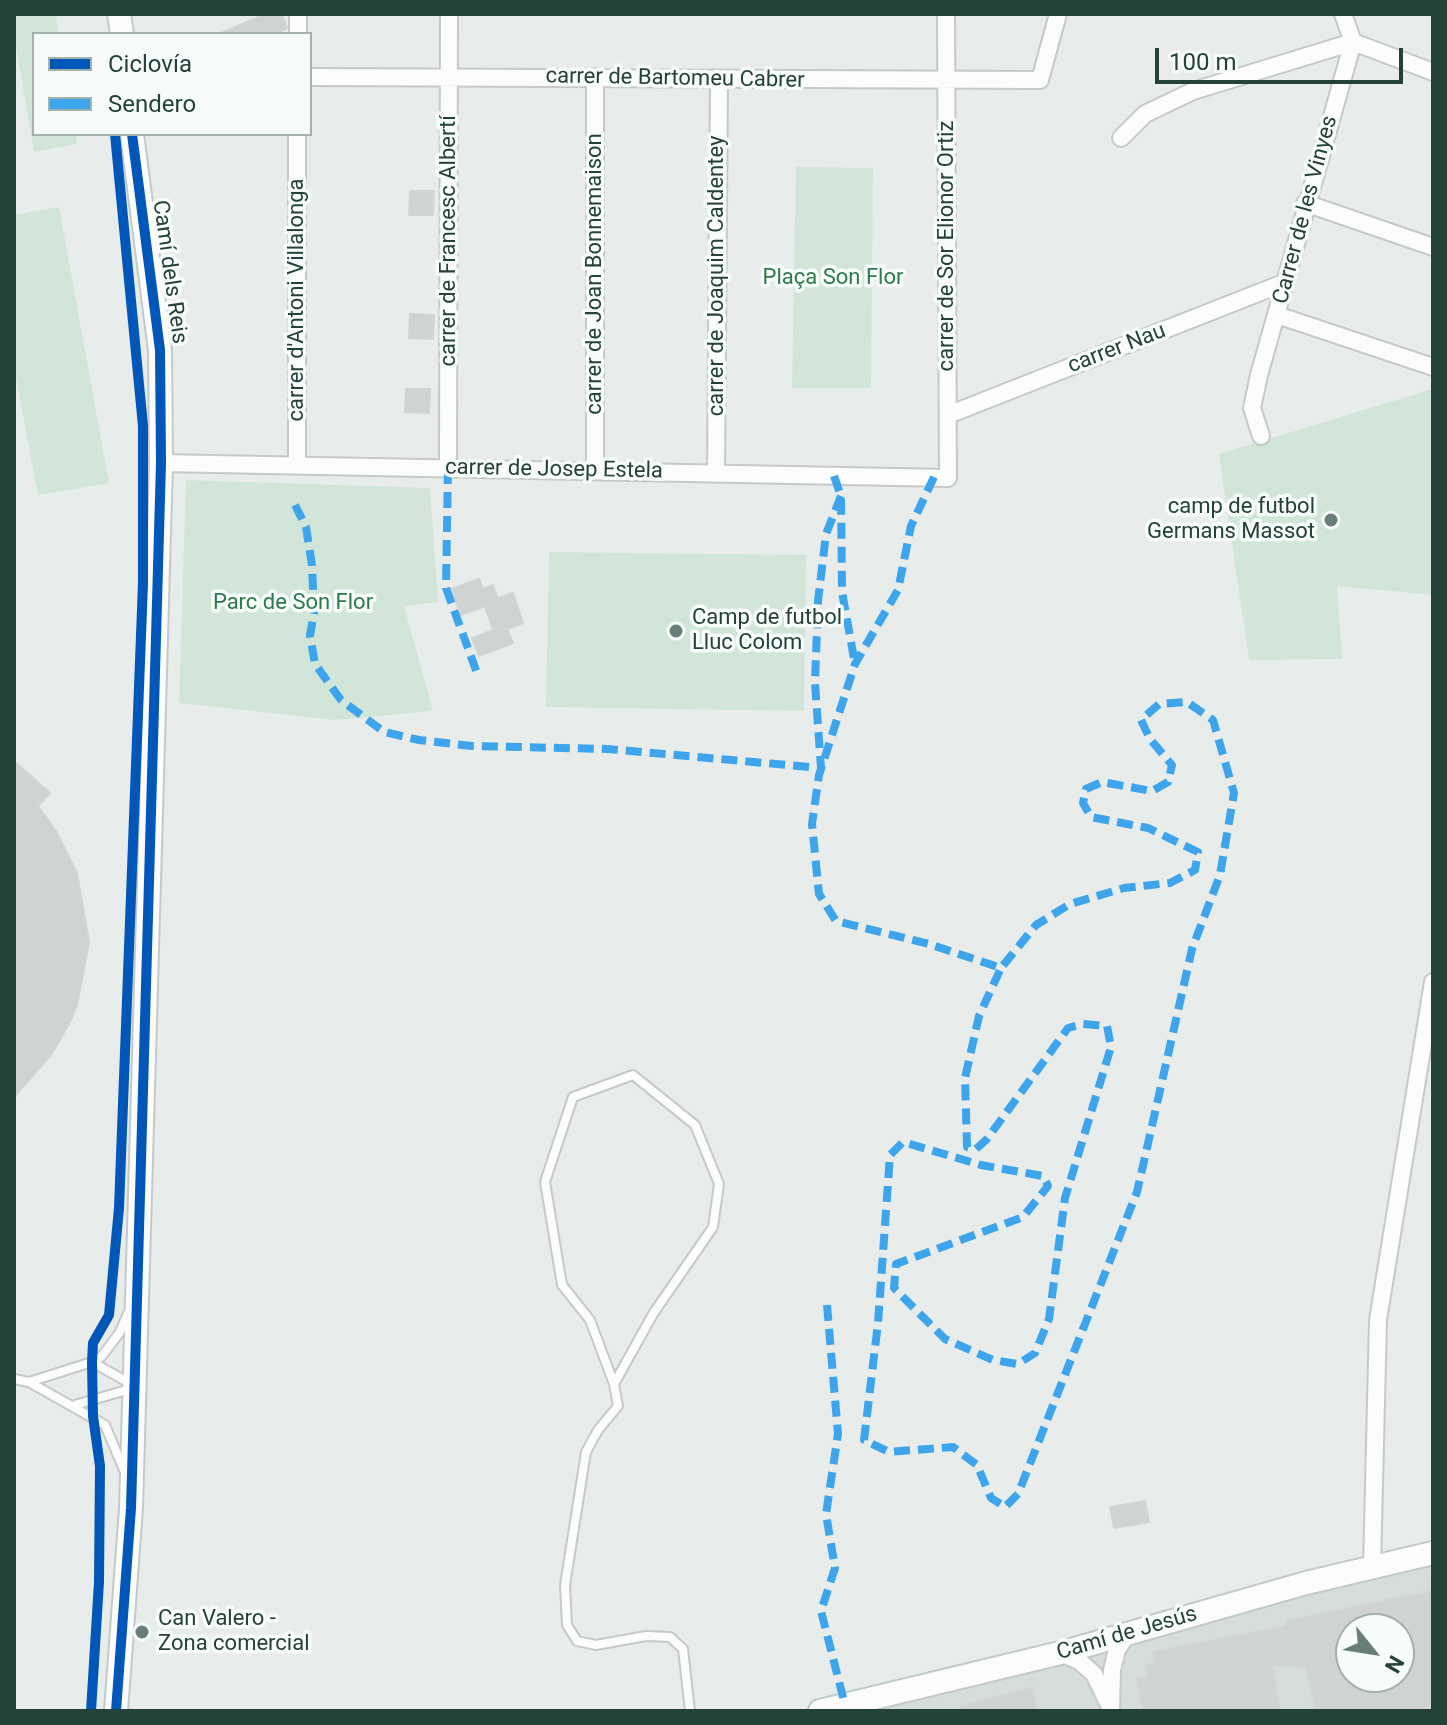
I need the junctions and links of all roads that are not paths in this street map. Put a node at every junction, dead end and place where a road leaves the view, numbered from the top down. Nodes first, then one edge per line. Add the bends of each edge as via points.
1 (449, 14) edge
2 (946, 14) edge
3 (1343, 14) edge
4 (1062, 16) edge
5 (1353, 42) junction
6 (1433, 72) edge
7 (451, 76) junction
8 (312, 77) edge
9 (595, 77) junction
10 (719, 79) junction
11 (946, 82) junction
12 (132, 136) edge
13 (297, 136) edge
14 (1121, 138) dead end
15 (1305, 203) junction
16 (1433, 247) edge
17 (1286, 282) junction
18 (1277, 315) junction
19 (1433, 367) edge
20 (948, 415) junction
21 (1261, 436) dead end
22 (161, 463) junction
23 (297, 465) junction
24 (448, 468) junction
25 (595, 471) junction
26 (716, 473) junction
27 (948, 478) joint
28 (1433, 982) edge
29 (138, 1290) junction
30 (92, 1362) junction
31 (14, 1379) edge
32 (29, 1382) junction
33 (614, 1384) junction
34 (135, 1387) junction
35 (73, 1406) junction
36 (132, 1489) junction
37 (1433, 1553) edge
38 (1404, 1558) junction
39 (1433, 1562) edge
40 (1372, 1567) junction
41 (1127, 1634) junction
42 (1060, 1653) junction
43 (1111, 1710) edge
44 (116, 1711) edge
45 (690, 1711) edge
46 (820, 1711) edge

1 - 7 street, carrer de Francesc Albertí
2 - 11 street, carrer de Sor Elionor Ortiz
3 - 5 street
4 - 11 street, carrer de Bartomeu Cabrer via 1040,80
5 - 6 street
5 - 14 street via 1193,91 1145,114
5 - 15 street, Carrer de les Vinyes
7 - 8 street, carrer de Bartomeu Cabrer
7 - 9 street, carrer de Bartomeu Cabrer
7 - 24 street, carrer de Francesc Albertí
9 - 10 street, carrer de Bartomeu Cabrer
9 - 25 street, carrer de Joan Bonnemaison
10 - 11 street, carrer de Bartomeu Cabrer
10 - 26 street, carrer de Joaquim Caldentey
11 - 20 street, carrer de Sor Elionor Ortiz
12 - 22 street, Camí dels Reis via 160,350
13 - 23 street, carrer d'Antoni Villalonga
15 - 16 street
15 - 17 street, Carrer de les Vinyes
17 - 18 street, Carrer de les Vinyes
17 - 20 street, carrer Nau
18 - 19 street
18 - 21 street, Carrer de les Vinyes via 1252,408
20 - 27 street, carrer de Sor Elionor Ortiz
22 - 23 street, carrer de Josep Estela
22 - 29 street, Camí dels Reis
23 - 24 street, carrer de Josep Estela
24 - 25 street, carrer de Josep Estela
25 - 26 street, carrer de Josep Estela
26 - 27 street, carrer de Josep Estela
28 - 40 street via 1378,1320
29 - 30 lane via 120,1332
29 - 34 street, Camí dels Reis
30 - 32 lane
30 - 34 lane
31 - 32 lane
32 - 35 lane
33 - 33 lane via 653,1314 713,1227 719,1184 695,1125 633,1075 573,1097 545,1182 562,1285 590,1320
33 - 45 lane via 618,1406 586,1452 565,1585 567,1625 577,1641 596,1645 670,1637 683,1649
34 - 35 lane
34 - 36 street, Camí dels Reis
35 - 36 lane via 105,1425
36 - 44 street, Camí dels Reis
37 - 38 street, Camí de Jesús
38 - 39 street
38 - 40 street, Camí de Jesús
40 - 41 street, Camí de Jesús
41 - 42 street, Camí de Jesús
41 - 43 street via 1112,1670
42 - 43 street via 1094,1674
42 - 46 street, Camí de Jesús

